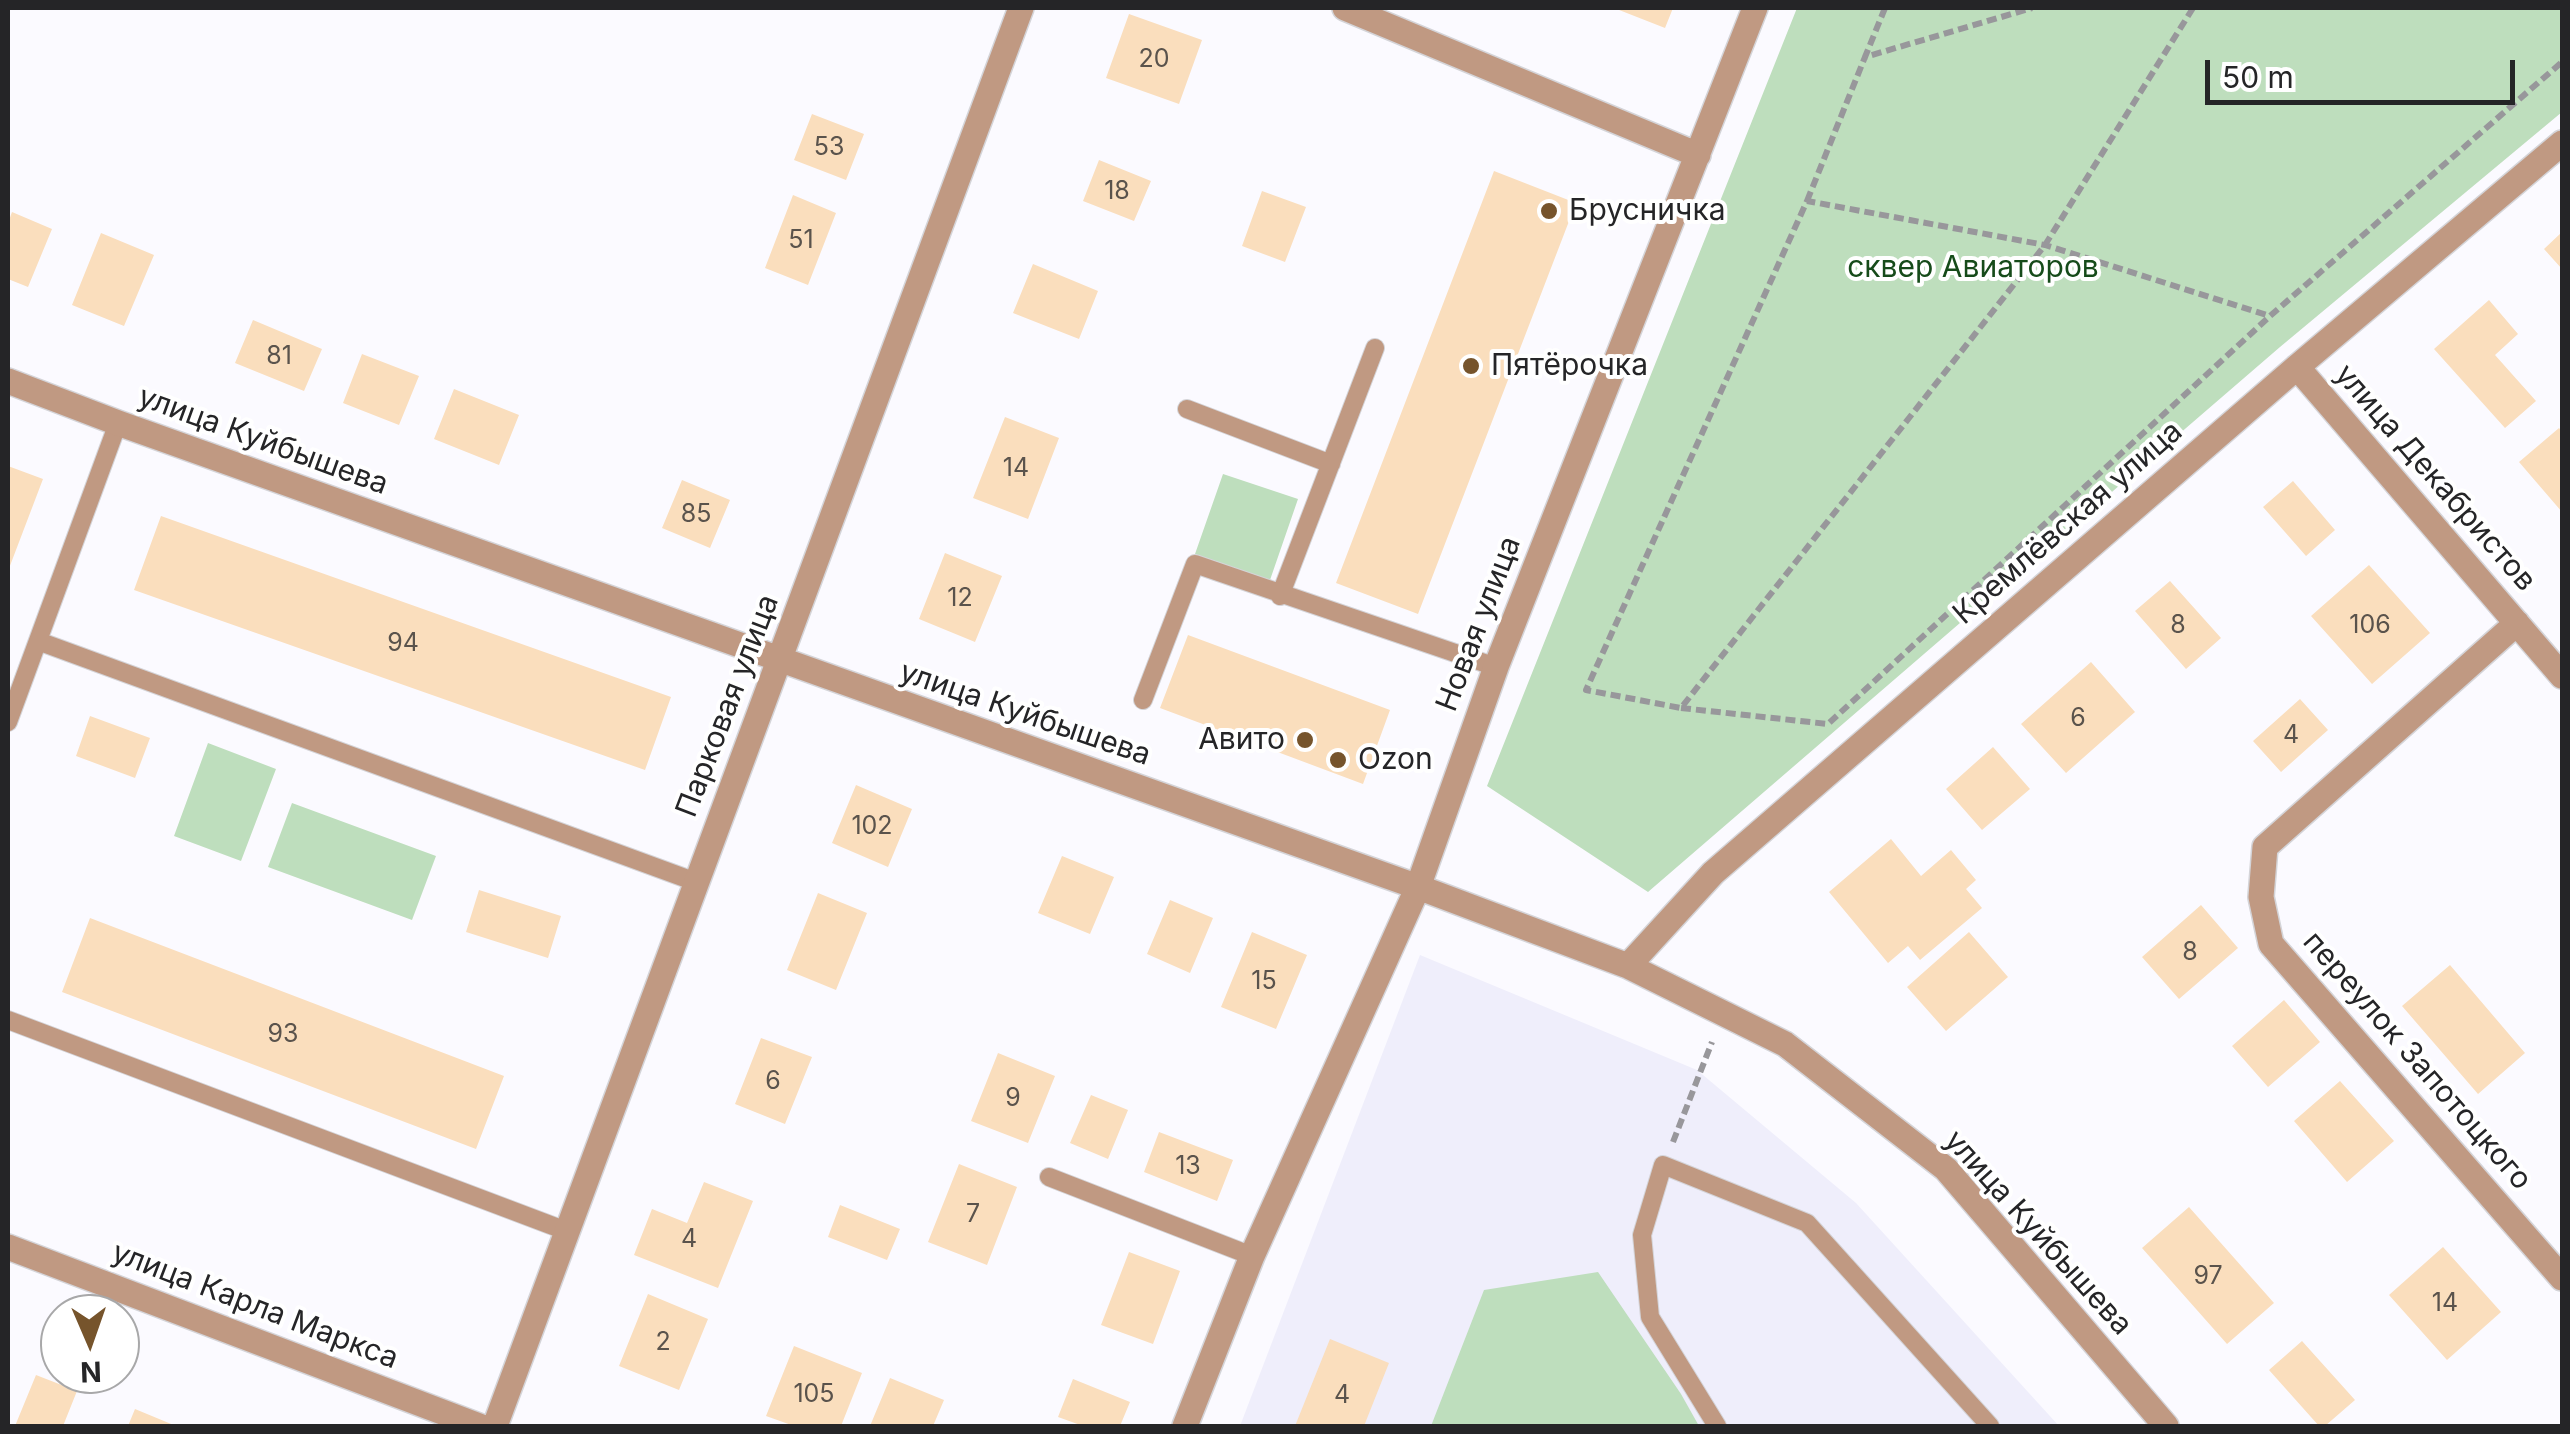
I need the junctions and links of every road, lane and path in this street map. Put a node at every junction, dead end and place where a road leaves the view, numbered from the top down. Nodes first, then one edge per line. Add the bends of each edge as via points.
1 (1022, 8) edge
2 (1345, 8) edge
3 (1755, 8) edge
4 (1885, 8) edge
5 (2032, 8) edge
6 (2193, 8) edge
7 (1865, 57) junction
8 (2562, 62) edge
9 (2562, 142) edge
10 (1698, 156) junction
11 (1807, 201) junction
12 (2045, 244) junction
13 (2270, 316) junction
14 (1376, 348) dead end
15 (2297, 368) junction
16 (8, 381) edge
17 (1186, 409) dead end
18 (118, 424) junction
19 (1330, 464) junction
20 (1280, 596) junction
21 (2517, 622) junction
22 (38, 641) junction
23 (780, 662) junction
24 (1496, 666) junction
25 (2562, 676) edge
26 (1143, 700) dead end
27 (1681, 708) junction
28 (8, 722) edge
29 (696, 882) junction
30 (1418, 887) junction
31 (1628, 966) junction
32 (1724, 1013) junction
33 (8, 1020) edge
34 (1663, 1165) junction
35 (1049, 1177) dead end
36 (569, 1232) junction
37 (8, 1247) edge
38 (1252, 1256) junction
39 (2562, 1278) edge
40 (480, 1426) edge
41 (494, 1426) edge
42 (1185, 1426) edge
43 (1717, 1426) edge
44 (1990, 1426) edge
45 (2166, 1426) edge

1 - 23 street, Парковая улица
2 - 10 street
3 - 10 street, Новая улица
4 - 7 path
5 - 7 path
6 - 12 path
7 - 11 path
8 - 13 path
9 - 15 street, Кремлёвская улица
10 - 24 street, Новая улица
11 - 12 path
11 - 27 path via 1586,690
12 - 13 path
12 - 27 path
13 - 27 path via 1828,724
14 - 19 lane
15 - 21 street, улица Декабристов
15 - 31 street, Кремлёвская улица via 1714,873
16 - 18 street, улица Куйбышева
17 - 19 lane
18 - 22 lane
18 - 23 street, улица Куйбышева
19 - 20 lane
20 - 24 lane
20 - 26 lane via 1194,564
21 - 25 street, улица Декабристов
21 - 39 street, переулок Запотоцкого via 2265,847 2261,897 2271,944
22 - 28 lane
22 - 29 lane
23 - 29 street, Парковая улица
23 - 30 street, улица Куйбышева
24 - 30 street, Новая улица
29 - 36 street, Парковая улица
30 - 31 street, улица Куйбышева
30 - 38 street, Новая улица
31 - 32 street, улица Куйбышева
32 - 34 path
32 - 45 street, улица Куйбышева via 1785,1044 1946,1169
33 - 36 lane
34 - 43 lane via 1642,1236 1650,1317
34 - 44 lane via 1807,1224
35 - 38 lane
36 - 41 street, Парковая улица
37 - 40 street, улица Карла Маркса
38 - 42 street, Новая улица

